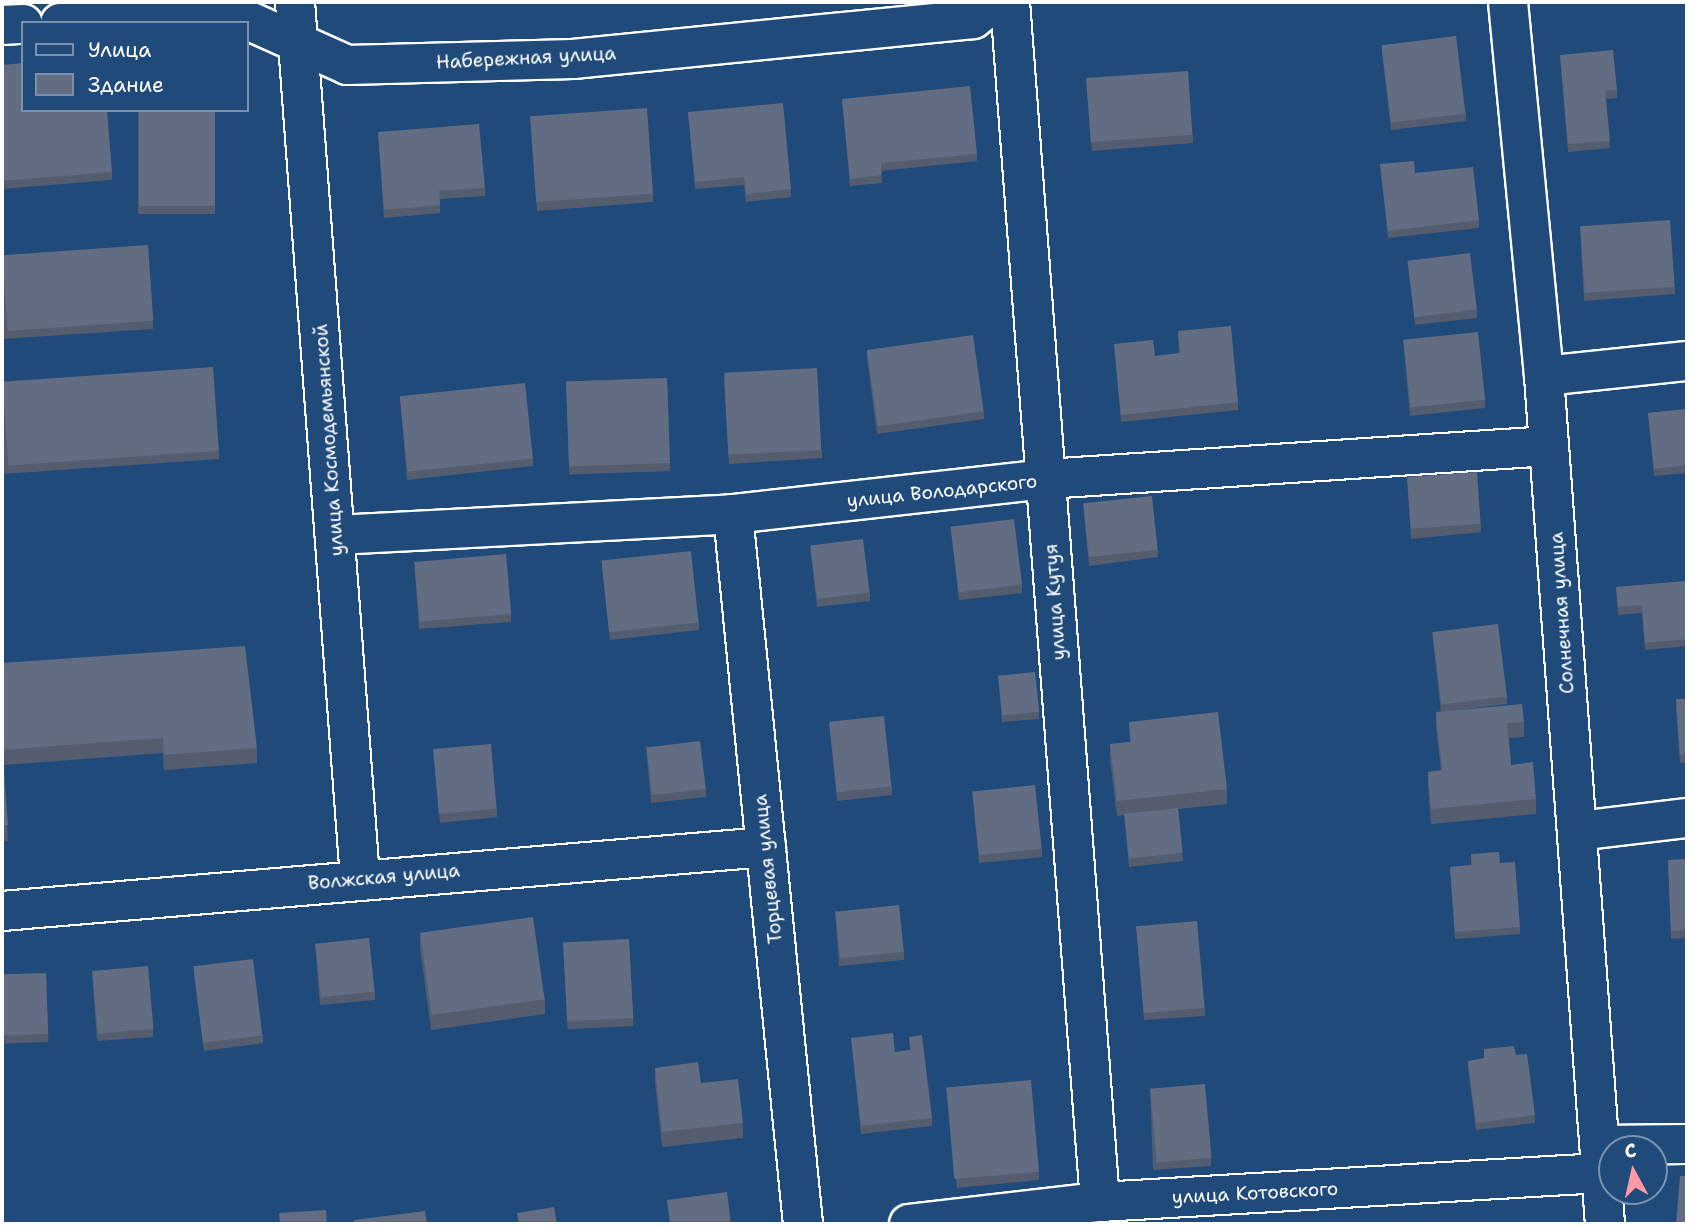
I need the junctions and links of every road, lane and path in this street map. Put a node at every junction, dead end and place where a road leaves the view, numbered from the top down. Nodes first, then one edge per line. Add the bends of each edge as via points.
1 (295, 2) edge
2 (995, 2) edge
3 (1010, 2) edge
4 (1508, 2) edge
5 (104, 21) edge
6 (21, 24) edge
7 (2, 25) edge
8 (299, 46) junction
9 (1687, 361) edge
10 (1544, 376) junction
11 (1549, 446) junction
12 (1046, 479) junction
13 (733, 514) junction
14 (336, 535) junction
15 (1687, 818) edge
16 (1578, 831) junction
17 (766, 847) junction
18 (360, 878) junction
19 (2, 911) edge
20 (1599, 1135) edge
21 (1687, 1144) edge
22 (1668, 1147) edge
23 (1598, 1159) edge
24 (1100, 1202) junction
25 (1604, 1205) edge
26 (803, 1224) edge
27 (909, 1224) edge
28 (1605, 1224) edge

1 - 8 street, улица Космодемьянской
2 - 8 street, Набережная улица via 973,19 573,59 347,65
3 - 12 street, улица Кутуя
4 - 10 street, Солнечная улица
5 - 8 street, Набережная улица via 236,15
6 - 7 street
8 - 14 street, улица Космодемьянской
9 - 10 street
10 - 11 street, Солнечная улица
11 - 12 street, улица Володарского
11 - 16 street, Солнечная улица
12 - 13 street, улица Володарского
12 - 24 street, улица Кутуя
13 - 14 street, улица Володарского
13 - 17 street, Торцевая улица
14 - 18 street, улица Космодемьянской
15 - 16 street
16 - 20 street, Солнечная улица
17 - 18 street, Волжская улица
17 - 26 street, Торцевая улица
18 - 19 street, Волжская улица
21 - 22 street, улица Котовского
23 - 24 street, улица Котовского
24 - 27 street, улица Котовского
25 - 28 street, Солнечная улица

